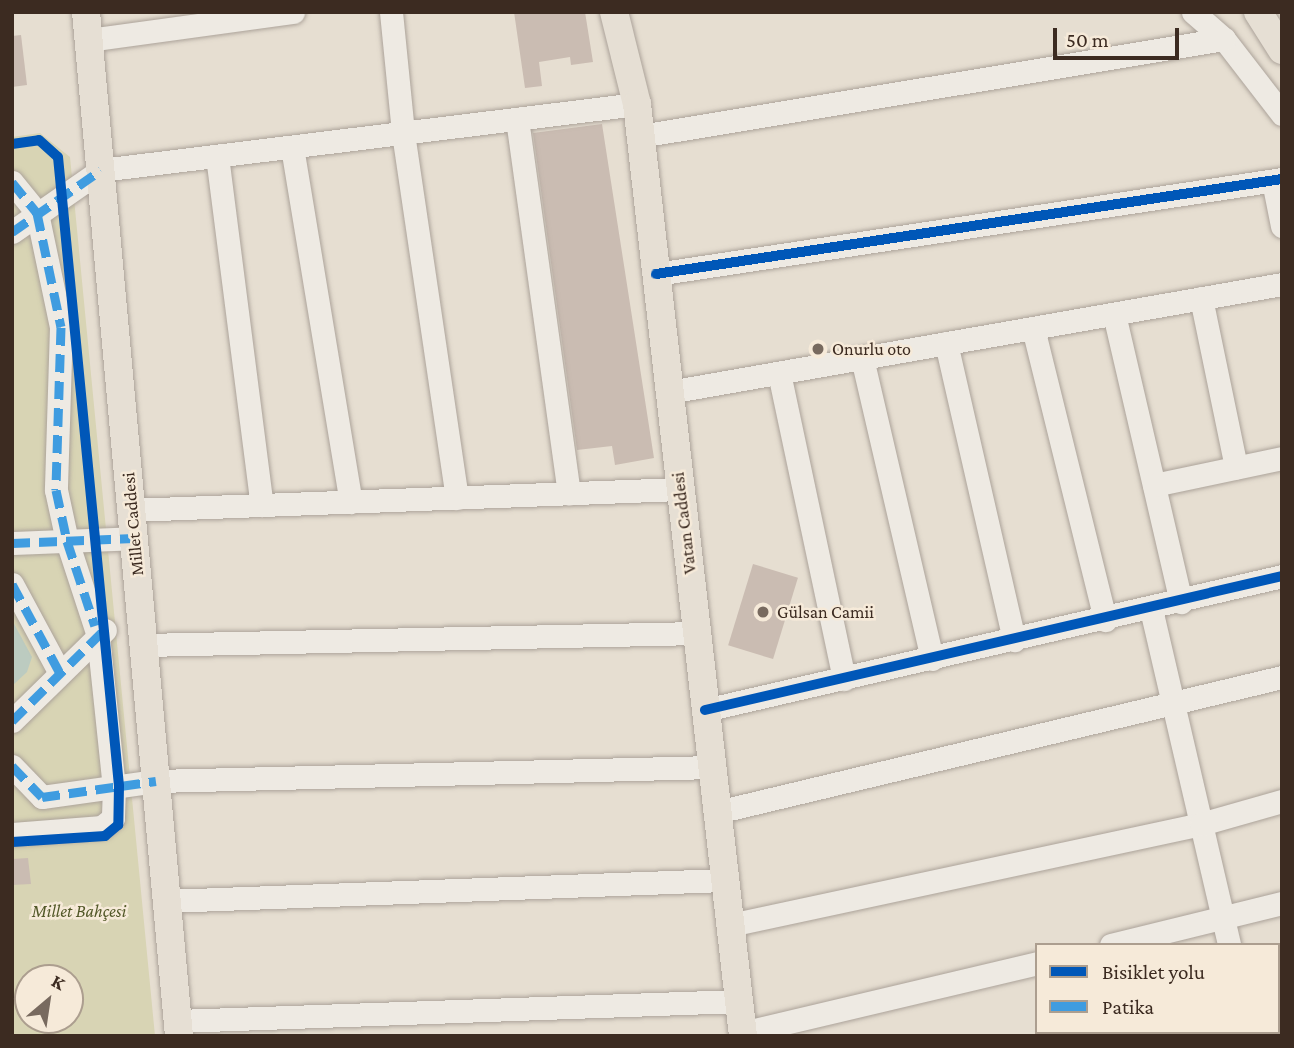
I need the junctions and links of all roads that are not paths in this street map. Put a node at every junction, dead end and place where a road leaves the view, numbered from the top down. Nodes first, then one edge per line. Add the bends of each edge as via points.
1 (293, 12) edge
2 (391, 12) edge
3 (614, 12) edge
4 (1194, 12) edge
5 (1258, 12) edge
6 (87, 26) edge
7 (1224, 39) junction
8 (1282, 50) edge
9 (636, 104) junction
10 (1282, 114) edge
11 (517, 119) junction
12 (403, 133) junction
13 (640, 136) junction
14 (292, 147) junction
15 (217, 156) junction
16 (101, 170) junction
17 (1277, 180) edge
18 (12, 182) edge
19 (37, 213) junction
20 (1282, 226) edge
21 (12, 232) edge
22 (656, 274) junction
23 (1282, 284) edge
24 (1201, 298) junction
25 (1114, 314) junction
26 (1033, 328) junction
27 (946, 343) junction
28 (862, 358) junction
29 (779, 373) junction
30 (669, 392) junction
31 (1282, 457) edge
32 (1236, 467) junction
33 (1154, 485) junction
34 (680, 489) junction
35 (569, 493) junction
36 (457, 498) junction
37 (351, 502) junction
38 (262, 505) junction
39 (133, 524) junction
40 (67, 541) junction
41 (12, 543) edge
42 (1282, 576) edge
43 (12, 584) edge
44 (1181, 602) junction
45 (1151, 609) junction
46 (1105, 620) junction
47 (102, 632) junction
48 (696, 633) junction
49 (1014, 640) junction
50 (144, 645) junction
51 (932, 659) junction
52 (60, 673) junction
53 (1282, 677) edge
54 (844, 679) junction
55 (1172, 701) junction
56 (705, 710) junction
57 (12, 721) edge
58 (12, 766) edge
59 (712, 767) junction
60 (156, 781) junction
61 (114, 787) junction
62 (1282, 801) edge
63 (717, 812) junction
64 (1201, 824) junction
65 (12, 834) edge
66 (725, 880) junction
67 (167, 901) junction
68 (1282, 903) edge
69 (1223, 918) junction
70 (730, 925) junction
71 (1119, 943) edge
72 (1229, 943) edge
73 (1035, 962) edge
74 (739, 1001) junction
75 (179, 1029) edge
76 (743, 1035) edge

1 - 6 street
2 - 12 street
3 - 9 main road, Vatan Caddesi
4 - 7 street
5 - 8 main road
6 - 16 main road, Millet Caddesi
7 - 10 street
7 - 13 street
9 - 11 street
9 - 13 main road, Vatan Caddesi
11 - 12 street
11 - 35 street
12 - 14 street
12 - 36 street
13 - 22 main road, Vatan Caddesi
14 - 15 street
14 - 37 street
15 - 16 street
15 - 38 street
16 - 19 street
16 - 39 main road, Millet Caddesi
17 - 20 street
17 - 22 street
18 - 19 street
19 - 21 street
19 - 40 street via 61,327 63,369 54,447 56,490
22 - 30 main road, Vatan Caddesi
23 - 24 street
24 - 25 street
24 - 32 street
25 - 26 street
25 - 33 street
26 - 27 street
26 - 46 street
27 - 28 street
27 - 49 street
28 - 29 street
28 - 51 street
29 - 30 street
29 - 54 street
30 - 34 main road, Vatan Caddesi
31 - 32 street
32 - 33 street
33 - 44 street
34 - 35 street
34 - 48 main road, Vatan Caddesi
35 - 36 street
36 - 37 street
37 - 38 street
38 - 39 street
39 - 40 street
39 - 50 main road, Millet Caddesi
40 - 41 street
40 - 47 street
42 - 44 street
43 - 52 street
44 - 45 street
45 - 46 street
45 - 55 street
46 - 49 street
47 - 52 street
47 - 61 street
48 - 50 street
48 - 56 main road, Vatan Caddesi
49 - 51 street
50 - 60 main road, Millet Caddesi
51 - 54 street
52 - 57 street
53 - 55 street
54 - 56 street
55 - 63 street
55 - 64 street
56 - 59 main road, Vatan Caddesi
58 - 61 street via 42,797
59 - 60 street
59 - 63 main road, Vatan Caddesi
60 - 61 street
60 - 67 main road, Millet Caddesi
61 - 65 street via 113,818 102,827
62 - 64 street
63 - 66 main road, Vatan Caddesi
64 - 69 street
64 - 70 street
66 - 67 street
66 - 70 main road, Vatan Caddesi
67 - 75 main road, Millet Caddesi
68 - 69 street
69 - 71 street
69 - 72 street
70 - 74 main road, Vatan Caddesi
73 - 76 street
74 - 75 street
74 - 76 main road, Vatan Caddesi

